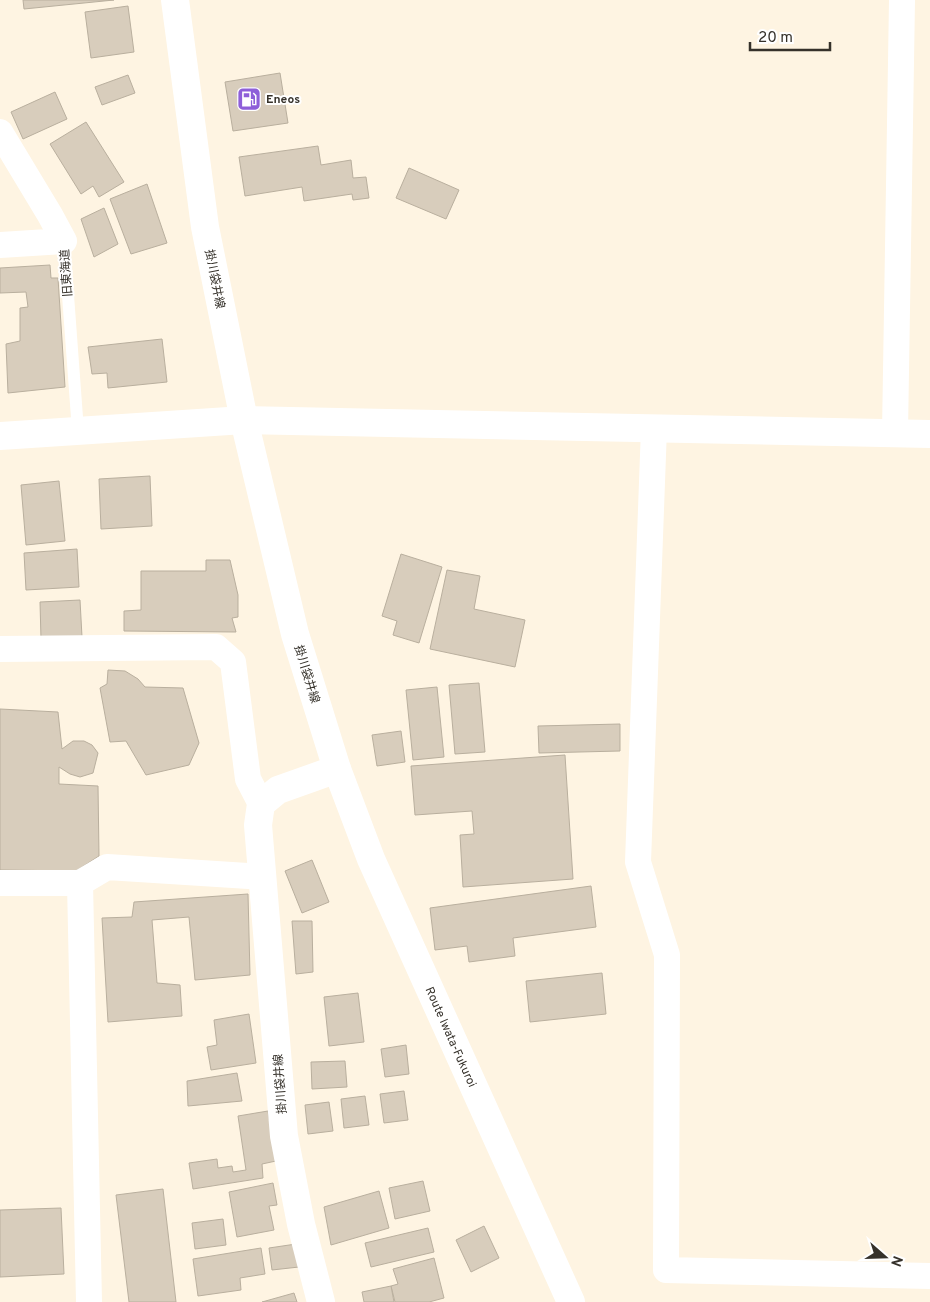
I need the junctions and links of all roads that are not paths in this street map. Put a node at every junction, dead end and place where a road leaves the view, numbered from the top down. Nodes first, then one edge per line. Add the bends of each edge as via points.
1 (175, 0) edge
2 (902, 0) edge
3 (0, 132) edge
4 (64, 241) junction
5 (0, 245) edge
6 (244, 420) junction
7 (654, 428) junction
8 (78, 430) junction
9 (895, 433) junction
10 (930, 434) edge
11 (0, 436) edge
12 (0, 649) edge
13 (337, 769) junction
14 (261, 804) junction
15 (263, 877) junction
16 (0, 882) edge
17 (80, 883) junction
18 (930, 1276) edge
19 (89, 1302) edge
20 (321, 1302) edge
21 (571, 1302) edge

1 - 6 main road, 掛川袋井線 via 205,227
2 - 9 street
3 - 4 street, 旧東海道
4 - 5 street
4 - 8 lane, 旧東海道
6 - 7 main road
6 - 8 main road
6 - 13 main road, 掛川袋井線 via 294,634
7 - 9 main road
7 - 18 street via 638,862 667,954 666,1270
8 - 11 main road
9 - 10 main road
12 - 14 street via 216,646 233,662 248,779
13 - 14 main road via 278,790
13 - 21 main road, Route Iwata-Fukuroi via 371,859
14 - 15 main road, 掛川袋井線 via 258,825
15 - 17 street via 107,867
15 - 20 main road, 掛川袋井線 via 284,1136 301,1224
16 - 17 street
17 - 19 street

